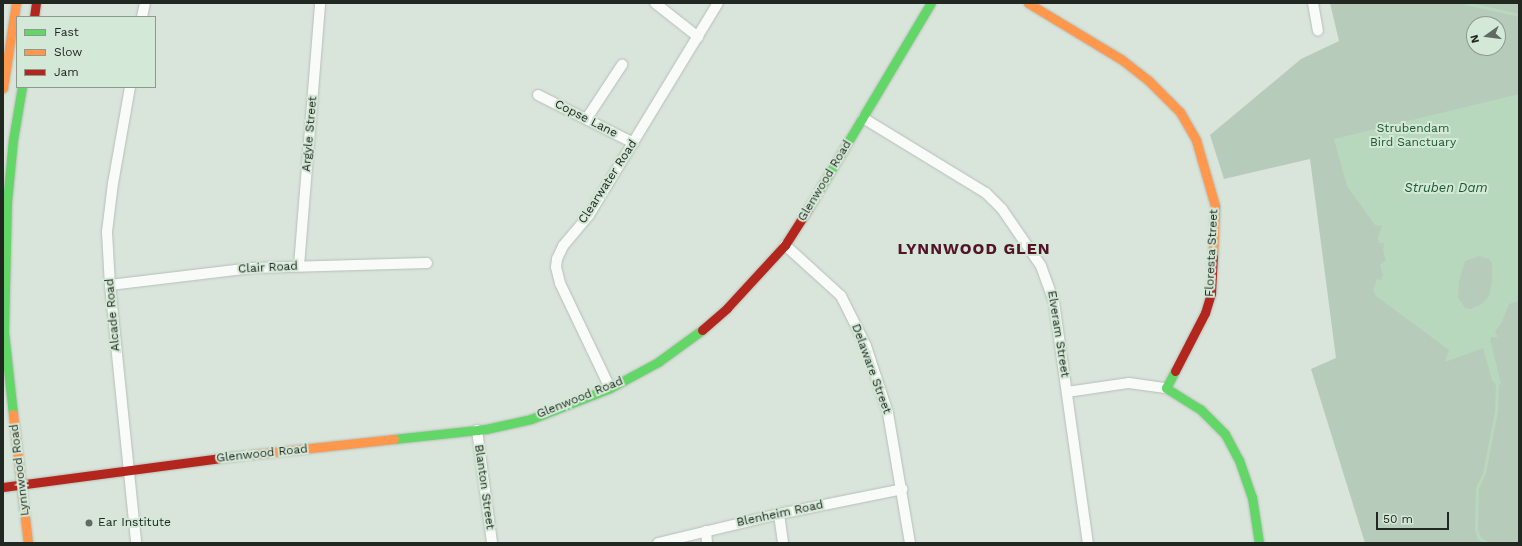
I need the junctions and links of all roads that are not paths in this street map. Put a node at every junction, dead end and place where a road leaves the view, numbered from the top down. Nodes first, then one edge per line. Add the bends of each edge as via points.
1 (36, 3) edge
2 (145, 3) edge
3 (320, 3) edge
4 (655, 3) edge
5 (718, 3) edge
6 (931, 3) edge
7 (1028, 3) edge
8 (1314, 3) edge
9 (16, 5) edge
10 (34, 16) edge
11 (142, 16) edge
12 (1318, 32) dead end
13 (698, 37) junction
14 (622, 65) dead end
15 (3, 88) edge
16 (22, 88) edge
17 (130, 88) edge
18 (538, 95) dead end
19 (588, 118) junction
20 (863, 118) junction
21 (634, 143) junction
22 (785, 245) junction
23 (427, 263) dead end
24 (299, 266) junction
25 (110, 286) junction
26 (610, 388) junction
27 (1166, 388) junction
28 (1067, 392) junction
29 (476, 430) junction
30 (128, 469) junction
31 (22, 484) junction
32 (3, 487) edge
33 (903, 489) junction
34 (779, 514) junction
35 (706, 531) junction
36 (20, 543) edge
37 (28, 543) edge
38 (136, 543) edge
39 (492, 543) edge
40 (658, 543) edge
41 (707, 543) edge
42 (783, 543) edge
43 (910, 543) edge
44 (1088, 543) edge
45 (1259, 543) edge

1 - 10 street
2 - 11 street
3 - 24 street, Argyle Street
4 - 13 street
5 - 13 street, Clearwater Road
6 - 20 street, Glenwood Road
7 - 27 street, Floresta Street via 1121,58 1148,80 1183,116 1200,149 1215,206 1211,293 1205,313
8 - 12 street
9 - 15 street
13 - 21 street, Clearwater Road
14 - 19 street
16 - 31 street, Lynnwood Road via 13,140 7,202 4,316
17 - 25 street, Alcade Road via 107,232
18 - 19 street, Copse Lane
19 - 21 street, Copse Lane
20 - 22 street, Glenwood Road
20 - 28 street, Elveram Street via 981,189 1006,214 1041,266 1050,286
21 - 26 street, Clearwater Road via 589,215 563,246 556,267 560,283
22 - 26 street, Glenwood Road via 707,326 658,362
22 - 33 street, Delaware Street via 841,296 850,310 881,390
23 - 24 street, Clair Road
24 - 25 street, Clair Road via 215,271
25 - 30 street, Alcade Road
26 - 29 street, Glenwood Road via 531,418
27 - 28 street via 1129,383
27 - 45 street via 1200,409 1225,434 1239,460 1252,497
28 - 44 street, Elveram Street
29 - 30 street, Glenwood Road
29 - 39 street, Blanton Street
30 - 31 street, Glenwood Road
30 - 38 street, Alcade Road
31 - 32 street, Glenwood Road
31 - 36 street via 17,495
31 - 37 street, Lynnwood Road
33 - 34 street, Blenheim Road
33 - 43 street, Delaware Street
34 - 35 street, Blenheim Road
34 - 42 street
35 - 40 street, Blenheim Road
35 - 41 street

